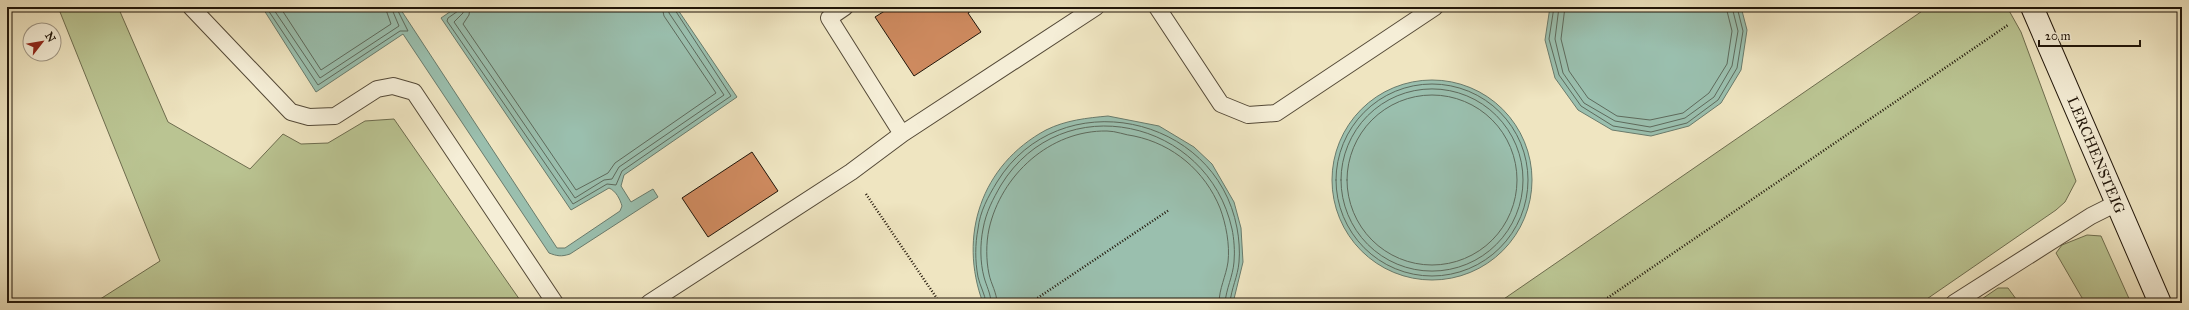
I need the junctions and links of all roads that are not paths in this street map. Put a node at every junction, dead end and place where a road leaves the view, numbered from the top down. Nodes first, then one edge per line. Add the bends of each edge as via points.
1 (191, 7) edge
2 (845, 7) edge
3 (1096, 7) edge
4 (1158, 7) edge
5 (1435, 7) edge
6 (2032, 7) edge
7 (902, 134) junction
8 (2117, 203) junction
9 (555, 303) edge
10 (649, 303) edge
11 (1954, 303) edge
12 (2160, 303) edge

1 - 9 lane via 291,112 308,117 335,116 377,89 393,86 414,92
2 - 7 lane via 829,18
3 - 7 lane
4 - 5 lane via 1221,104 1248,115 1276,113
6 - 8 street, LERCHENSTEIG
7 - 10 lane via 851,172
8 - 11 lane
8 - 12 street, LERCHENSTEIG

